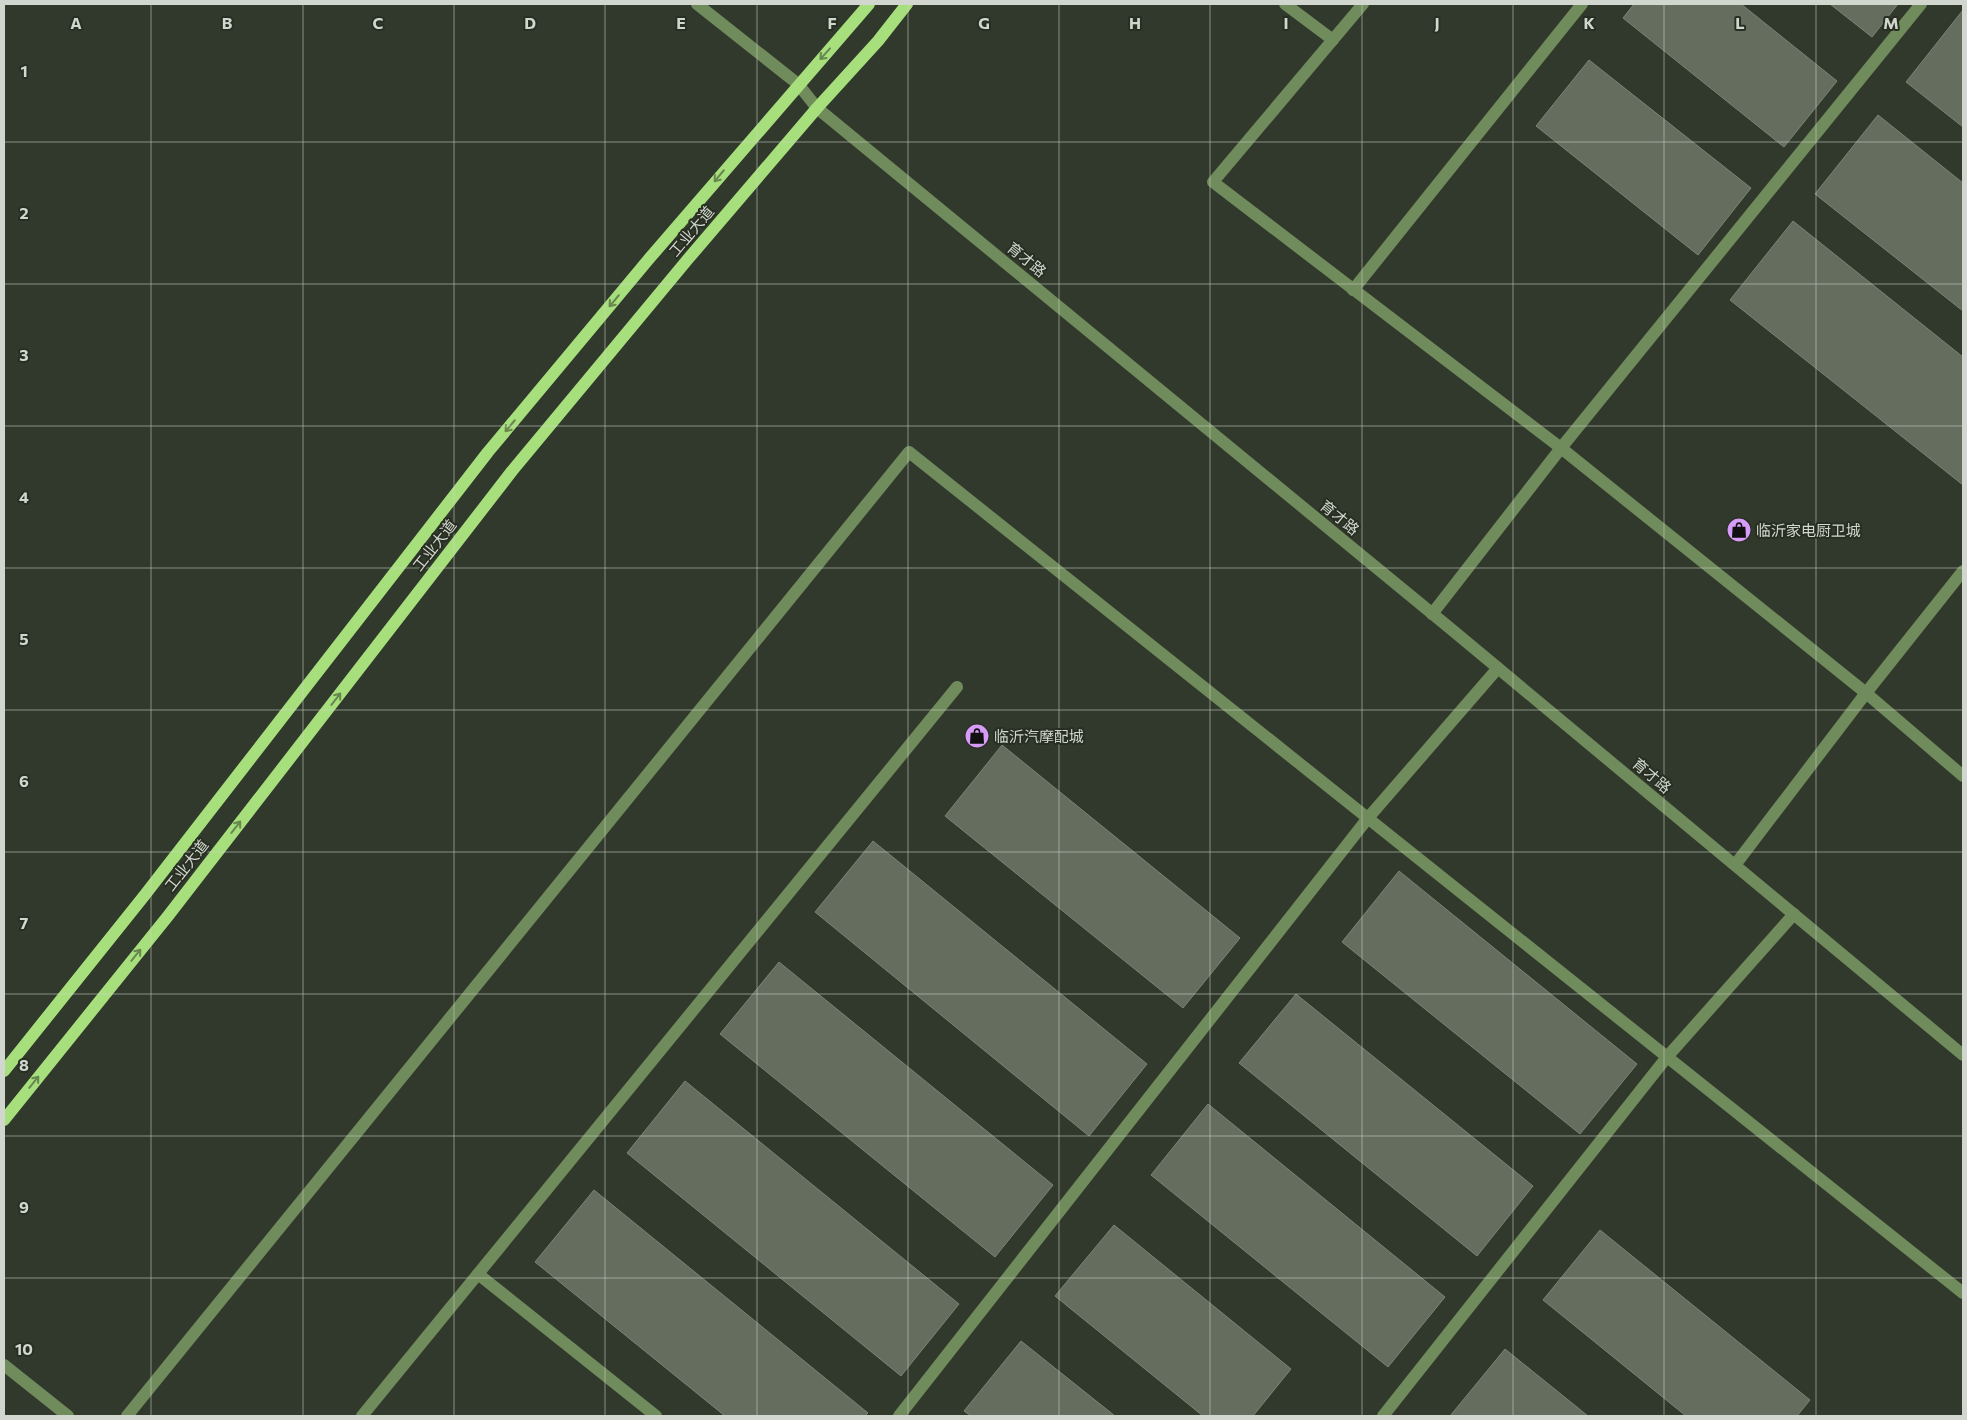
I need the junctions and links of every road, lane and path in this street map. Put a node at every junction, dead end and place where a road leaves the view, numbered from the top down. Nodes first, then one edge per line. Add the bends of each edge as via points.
1 (696, 4) edge
2 (869, 4) edge
3 (907, 4) edge
4 (1285, 4) edge
5 (1364, 4) edge
6 (1582, 4) edge
7 (1920, 4) edge
8 (1333, 40) junction
9 (798, 84) junction
10 (817, 108) junction
11 (1353, 290) junction
12 (1561, 448) junction
13 (1963, 571) edge
14 (1432, 614) junction
15 (1498, 668) junction
16 (957, 687) dead end
17 (1866, 692) junction
18 (1963, 776) edge
19 (1368, 818) junction
20 (1735, 865) junction
21 (1794, 914) junction
22 (1963, 1055) edge
23 (1667, 1057) junction
24 (4, 1071) edge
25 (4, 1120) edge
26 (478, 1274) junction
27 (1963, 1292) edge
28 (4, 1365) edge
29 (68, 1416) edge
30 (127, 1416) edge
31 (362, 1416) edge
32 (656, 1416) edge
33 (899, 1416) edge
34 (1383, 1416) edge

1 - 9 street, 育才路
2 -> 9 main road, 工业大道
3 - 10 main road, 工业大道
4 - 8 street
5 - 8 street
6 - 11 street
7 - 12 street
8 - 11 street via 1213,182
9 - 10 street, 育才路
9 -> 24 main road, 工业大道 via 488,452
10 - 14 street, 育才路
25 -> 10 main road, 工业大道 via 168,916 512,471
11 - 12 street
12 - 14 street
12 - 17 street
13 - 17 street
14 - 15 street, 育才路
15 - 19 street
15 - 20 street, 育才路
16 - 26 street
17 - 18 street
17 - 20 street
19 - 23 street
19 - 30 street via 909,452
19 - 33 street
20 - 21 street, 育才路
21 - 22 street, 育才路
21 - 23 street
23 - 27 street
23 - 34 street
26 - 31 street
26 - 32 street
28 - 29 street

